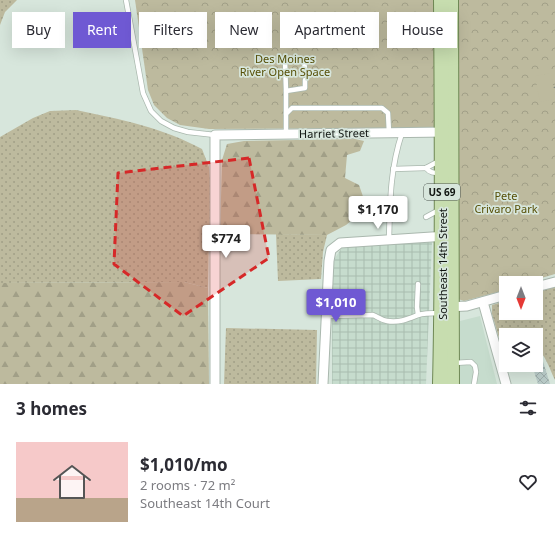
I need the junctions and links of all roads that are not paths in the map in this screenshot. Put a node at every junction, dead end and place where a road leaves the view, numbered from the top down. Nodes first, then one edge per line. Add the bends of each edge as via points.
1 (126, 0) edge
2 (441, 0) edge
3 (451, 0) edge
4 (305, 70) dead end
5 (305, 80) dead end
6 (286, 90) junction
7 (286, 114) junction
8 (447, 132) junction
9 (389, 133) junction
10 (402, 133) junction
11 (286, 134) junction
12 (216, 135) junction
13 (442, 159) junction
14 (426, 168) junction
15 (393, 169) junction
16 (442, 173) junction
17 (442, 208) junction
18 (426, 217) dead end
19 (447, 236) junction
20 (388, 240) junction
21 (555, 282) edge
22 (418, 284) dead end
23 (543, 285) edge
24 (499, 297) edge
25 (483, 302) junction
26 (445, 309) junction
27 (418, 315) junction
28 (326, 316) junction
29 (452, 363) junction
30 (215, 384) edge
31 (323, 384) edge
32 (440, 384) edge
33 (452, 384) edge
34 (474, 384) edge
35 (506, 384) edge

1 - 12 lane via 143,93 151,111 161,122 174,128
2 - 8 main road, Southeast 14th Street / US 69
3 - 8 main road, Southeast 14th Street / US 69
4 - 6 lane via 304,60 285,60
5 - 6 lane via 305,88
6 - 7 lane
7 - 9 lane via 292,108 382,108 388,113
7 - 11 lane
8 - 10 street, Harriet Street
8 - 13 main road, Southeast 14th Street / US 69
8 - 19 main road, Southeast 14th Street / US 69
9 - 10 street, Harriet Street
9 - 11 street, Harriet Street
10 - 15 lane
11 - 12 street, Harriet Street
12 - 30 street
13 - 14 lane
13 - 16 main road, Southeast 14th Street / US 69
14 - 15 lane
14 - 16 lane via 434,173
15 - 20 lane
16 - 17 main road, Southeast 14th Street / US 69
17 - 18 lane
17 - 19 main road, Southeast 14th Street / US 69
19 - 20 street
19 - 26 main road, Southeast 14th Street / US 69
20 - 28 street via 340,243 332,250
21 - 23 street
22 - 27 lane
24 - 25 street
25 - 26 street
25 - 35 street
26 - 27 lane
26 - 29 main road, Southeast 14th Street / US 69
26 - 32 main road, Southeast 14th Street / US 69
27 - 28 lane via 406,321 389,322 373,315
28 - 31 street
29 - 33 main road, Southeast 14th Street / US 69
29 - 34 lane via 470,362 475,366

